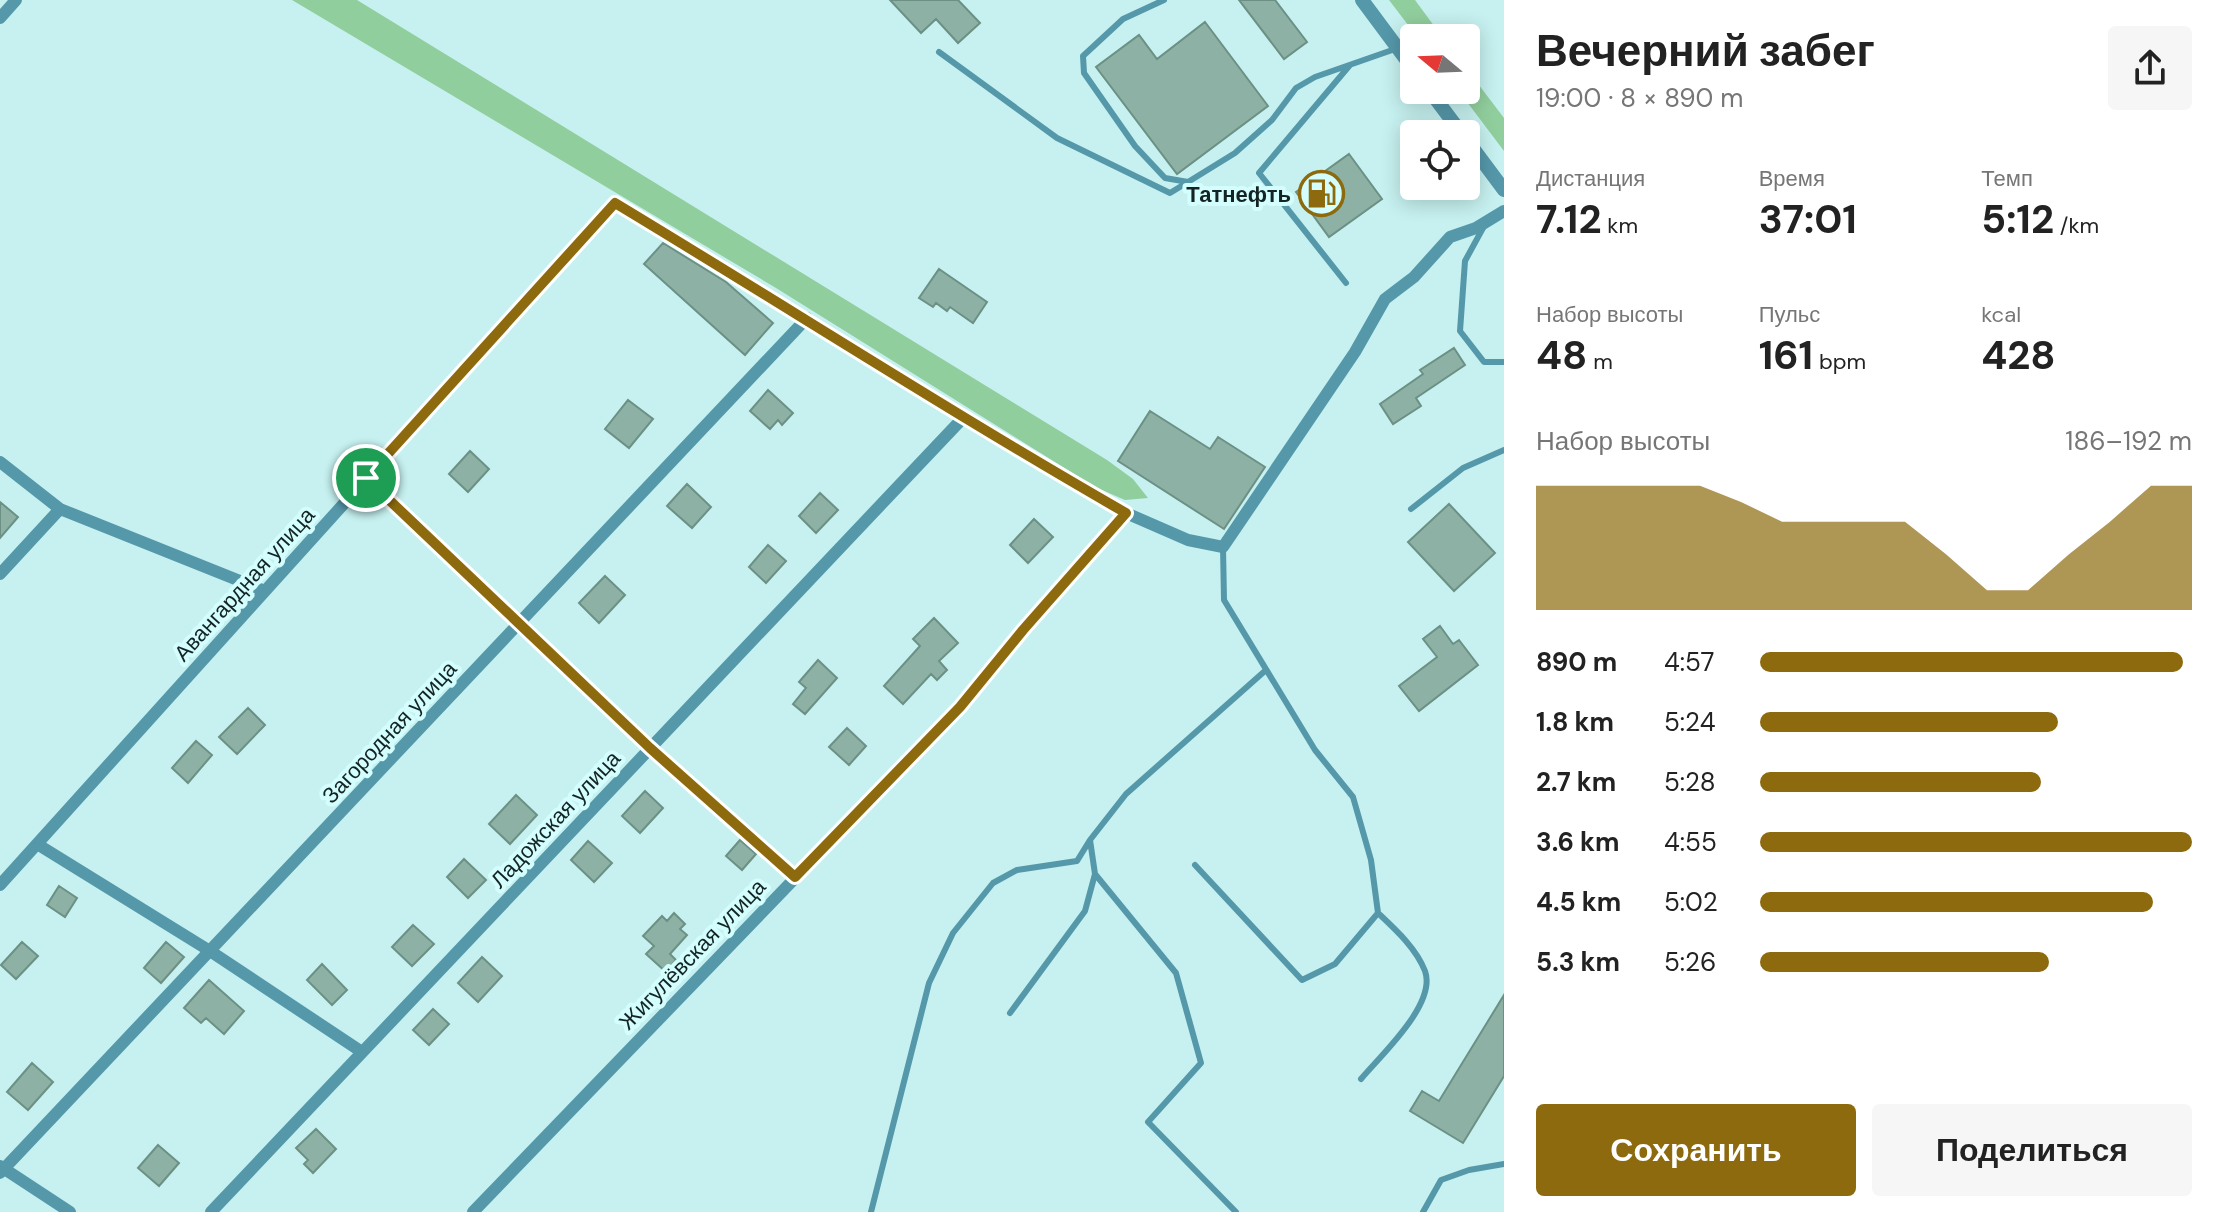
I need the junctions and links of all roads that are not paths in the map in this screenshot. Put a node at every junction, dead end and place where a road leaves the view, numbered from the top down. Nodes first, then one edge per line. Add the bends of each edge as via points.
1 (16, 0) edge
2 (1164, 0) edge
3 (1362, 0) edge
4 (0, 18) edge
5 (1399, 48) joint
6 (939, 52) dead end
7 (1350, 65) junction
8 (1480, 158) edge
9 (1188, 182) junction
10 (1504, 190) edge
11 (1504, 211) edge
12 (1487, 221) junction
13 (1346, 283) dead end
14 (807, 318) junction
15 (1504, 362) edge
16 (962, 419) junction
17 (1504, 450) edge
18 (0, 462) edge
19 (366, 478) junction
20 (60, 509) junction
21 (1411, 509) dead end
22 (1126, 513) junction
23 (1223, 547) junction
24 (0, 574) edge
25 (265, 591) junction
26 (519, 623) junction
27 (1266, 670) junction
28 (650, 748) junction
29 (1090, 840) junction
30 (37, 844) junction
31 (1195, 865) dead end
32 (1095, 874) junction
33 (795, 877) junction
34 (0, 885) edge
35 (1378, 913) junction
36 (210, 951) junction
37 (1010, 1013) dead end
38 (362, 1052) junction
39 (1361, 1079) dead end
40 (1504, 1164) edge
41 (1, 1169) edge
42 (70, 1212) edge
43 (211, 1212) edge
44 (473, 1212) edge
45 (871, 1212) edge
46 (1236, 1212) edge
47 (1423, 1212) edge

1 - 4 street
2 - 9 lane via 1123,19 1083,56 1084,73 1135,146 1165,178
3 - 5 street
5 - 7 lane
6 - 9 lane via 1057,138 1170,193
7 - 9 lane via 1296,88 1272,120 1235,153
7 - 13 lane via 1259,173
8 - 10 street
11 - 12 street
12 - 15 lane via 1465,261 1460,331 1484,362
12 - 23 street via 1450,237 1414,277 1385,299
14 - 16 street
14 - 19 street, Авангардная улица via 615,203
14 - 26 street, Загородная улица
16 - 22 street
16 - 28 street, Ладожская улица
17 - 21 lane via 1463,468
18 - 20 street
19 - 25 street, Авангардная улица
19 - 26 street
20 - 24 street
20 - 25 street
22 - 23 street via 1188,540
22 - 33 street, Жигулёвская улица via 960,707
23 - 27 lane via 1224,600
25 - 30 street, Авангардная улица
26 - 28 street
26 - 36 street, Загородная улица
27 - 29 lane via 1126,794
27 - 35 lane via 1315,750 1353,797 1371,860
28 - 33 street
28 - 38 street, Ладожская улица
29 - 32 lane
29 - 45 lane via 1077,861 1017,870 993,883 953,933 929,983
30 - 34 street, Авангардная улица
30 - 36 street
31 - 35 lane via 1302,980 1335,964
32 - 37 lane via 1085,911
32 - 46 lane via 1176,973 1201,1063 1148,1122
33 - 44 street, Жигулёвская улица
35 - 39 lane via 1404,939 1426,973 1422,1006
36 - 38 street
36 - 41 street, Загородная улица
38 - 43 street, Ладожская улица
40 - 47 lane via 1441,1180
41 - 42 street

